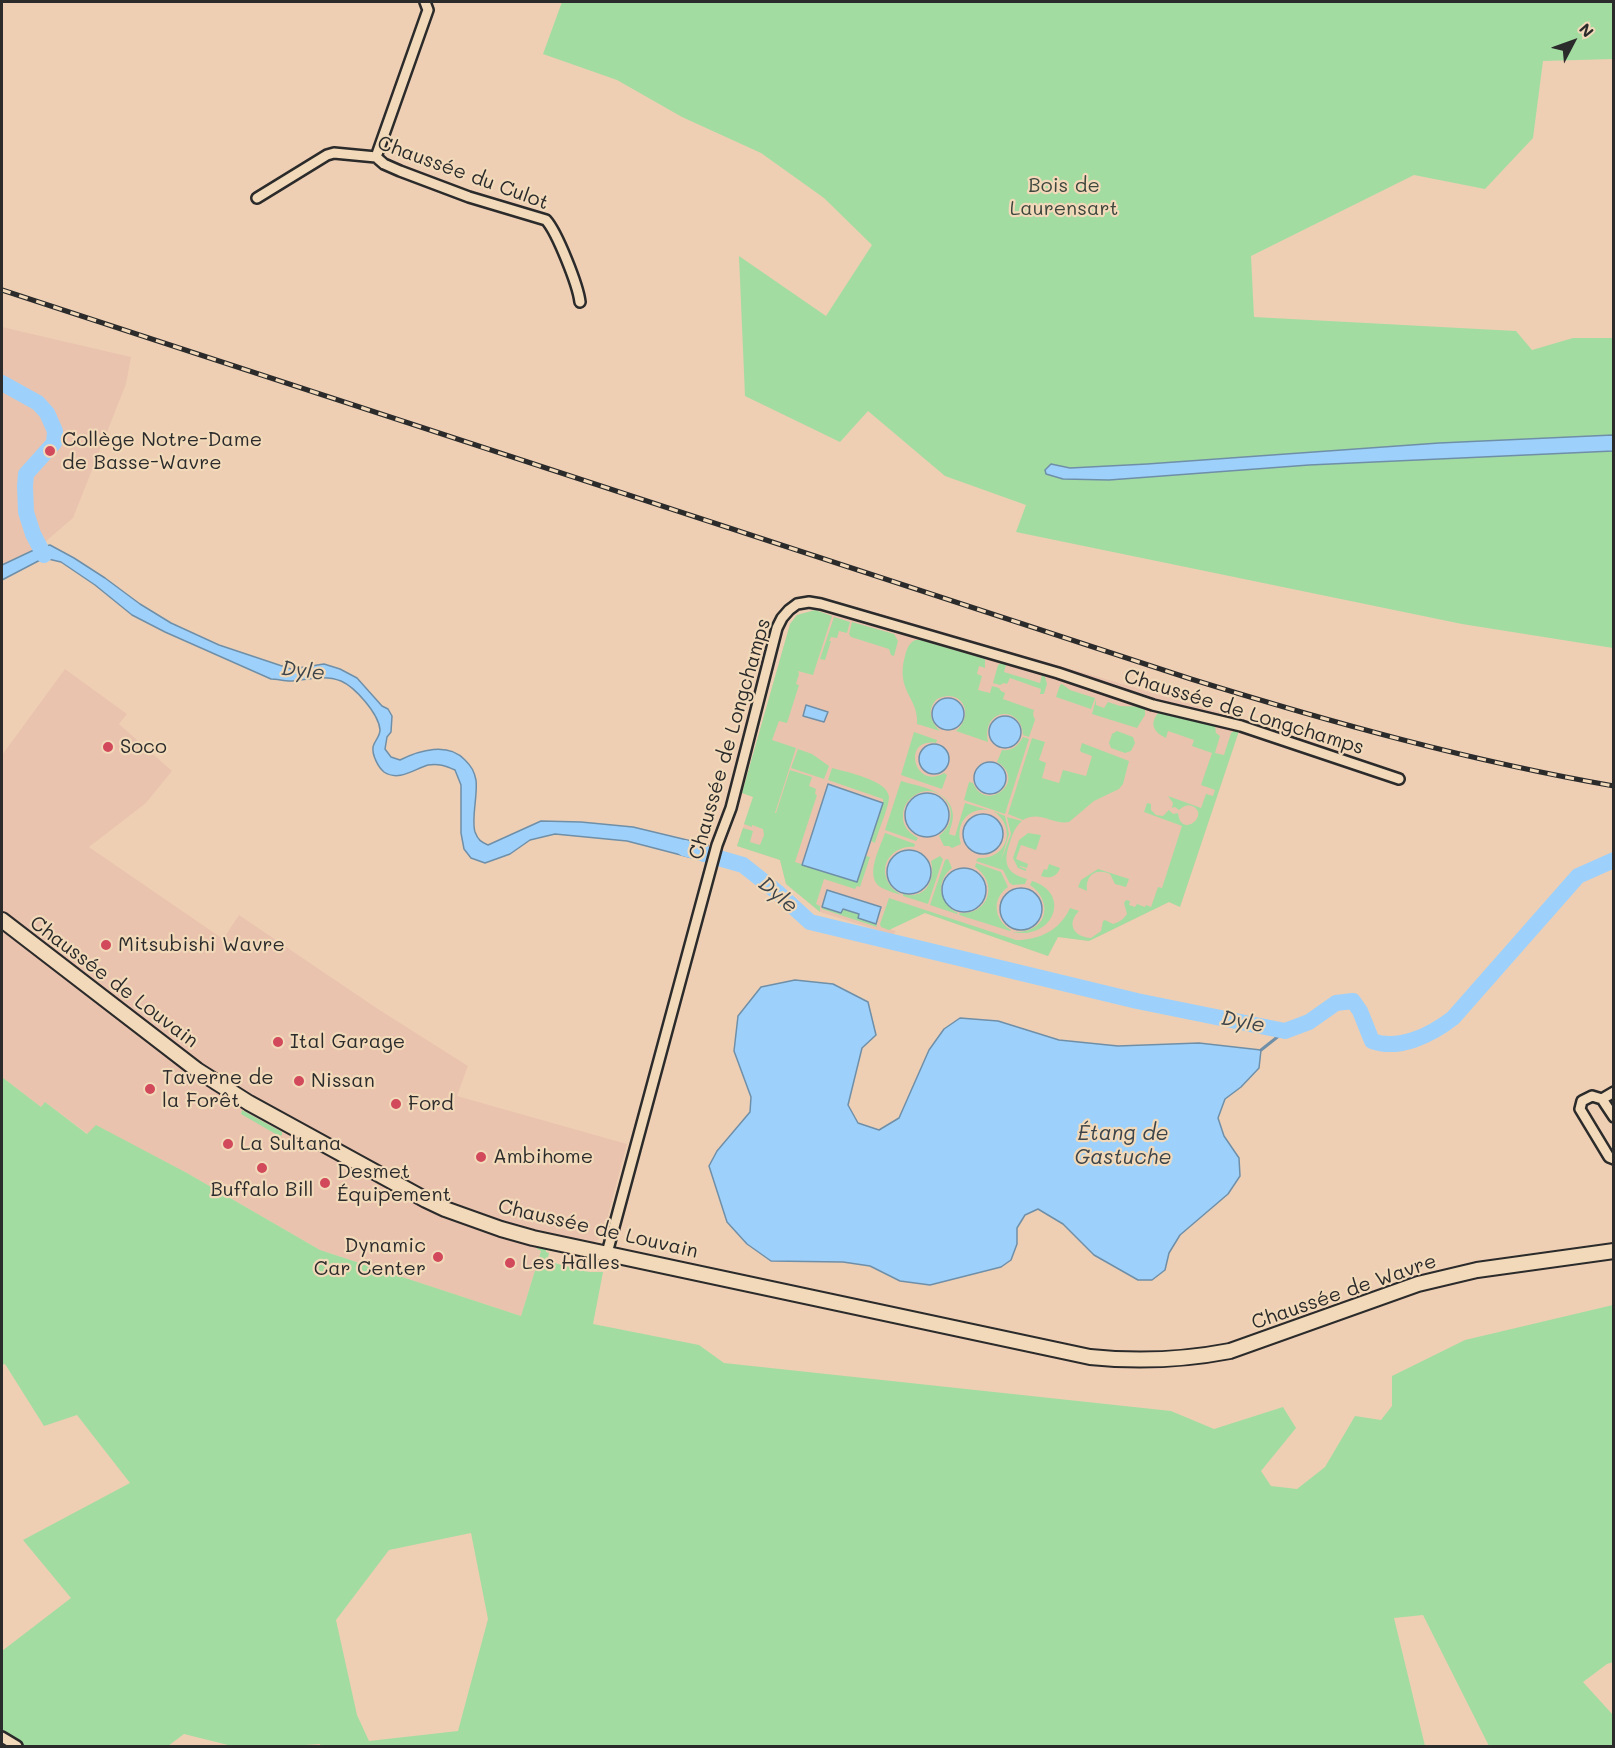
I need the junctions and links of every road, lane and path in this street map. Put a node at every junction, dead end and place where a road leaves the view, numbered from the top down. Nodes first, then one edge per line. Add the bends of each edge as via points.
1 (425, 2) edge
2 (376, 157) junction
3 (256, 198) dead end
4 (580, 302) dead end
5 (1399, 779) dead end
6 (2, 920) edge
7 (1614, 1092) edge
8 (1602, 1099) junction
9 (1614, 1117) edge
10 (1614, 1159) edge
11 (1614, 1251) edge
12 (607, 1253) junction
13 (1230, 1351) joint
14 (2, 1737) edge
15 (17, 1746) edge

1 - 2 street via 428,10
2 - 3 street, Chaussée du Culot via 330,153
2 - 4 street, Chaussée du Culot via 390,167 469,197 546,220
5 - 12 street, Chaussée de Longchamps via 1241,726 1153,705 834,608 809,602 797,604 777,628
6 - 12 main road, Chaussée de Louvain via 197,1070 364,1167 445,1209 501,1229
7 - 8 street
8 - 9 street
8 - 10 street via 1592,1096 1582,1101 1580,1108 1609,1157
11 - 13 main road, Chaussée de Wavre via 1448,1276
12 - 13 main road, Chaussée de Louvain via 1090,1357 1159,1360
14 - 15 street

